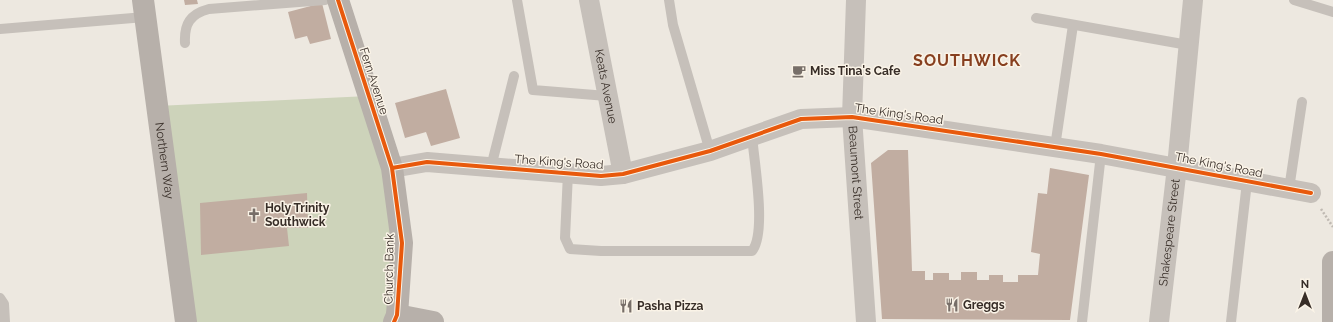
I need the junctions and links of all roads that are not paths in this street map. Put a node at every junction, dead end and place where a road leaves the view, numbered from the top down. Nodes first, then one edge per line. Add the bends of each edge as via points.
1 (325, 0) edge
2 (338, 0) edge
3 (517, 0) edge
4 (589, 0) edge
5 (669, 0) edge
6 (856, 0) edge
7 (1192, 0) edge
8 (1294, 0) edge
9 (144, 8) edge
10 (1333, 12) edge
11 (1036, 18) dead end
12 (1073, 25) junction
13 (0, 29) edge
14 (184, 43) dead end
15 (1188, 45) junction
16 (514, 76) dead end
17 (608, 96) junction
18 (1302, 102) dead end
19 (852, 117) junction
20 (752, 136) junction
21 (1055, 147) junction
22 (710, 151) junction
23 (1101, 154) junction
24 (491, 167) junction
25 (1177, 167) junction
26 (392, 168) junction
27 (568, 173) junction
28 (623, 174) junction
29 (1246, 182) junction
30 (1289, 189) junction
31 (1311, 193) dead end
32 (1333, 262) edge
33 (0, 298) edge
34 (396, 319) edge
35 (5, 322) edge
36 (186, 322) edge
37 (433, 322) edge
38 (866, 322) edge
39 (1082, 322) edge
40 (1160, 322) edge
41 (1231, 322) edge
42 (1333, 322) edge

1 - 14 lane via 198,12 187,23
2 - 26 street, Fern Avenue
3 - 17 lane via 533,90
4 - 17 street, Keats Avenue
5 - 22 lane via 673,25
6 - 19 street, Beaumont Street
7 - 15 street, Shakespeare Street
8 - 10 lane
9 - 13 lane
9 - 36 street, Northern Way
11 - 12 lane
12 - 15 lane
12 - 21 lane
15 - 25 street, Shakespeare Street
16 - 24 lane
17 - 28 street, Keats Avenue
18 - 30 lane
19 - 20 street, The King's Road via 801,119
19 - 21 street, The King's Road
19 - 38 street, Beaumont Street
20 - 22 street, The King's Road
20 - 27 lane via 760,224 757,245 752,251 570,249 565,238
21 - 23 street, The King's Road
22 - 28 street, The King's Road
23 - 25 street, The King's Road
23 - 39 lane
24 - 26 street, The King's Road via 427,162
24 - 27 street, The King's Road
25 - 29 street, The King's Road
25 - 40 street, Shakespeare Street
26 - 34 street, Church Bank via 402,243
27 - 28 street, The King's Road via 601,176
29 - 30 street, The King's Road
29 - 41 lane
30 - 31 street, The King's Road
32 - 42 street
33 - 35 lane via 4,304
34 - 37 street

